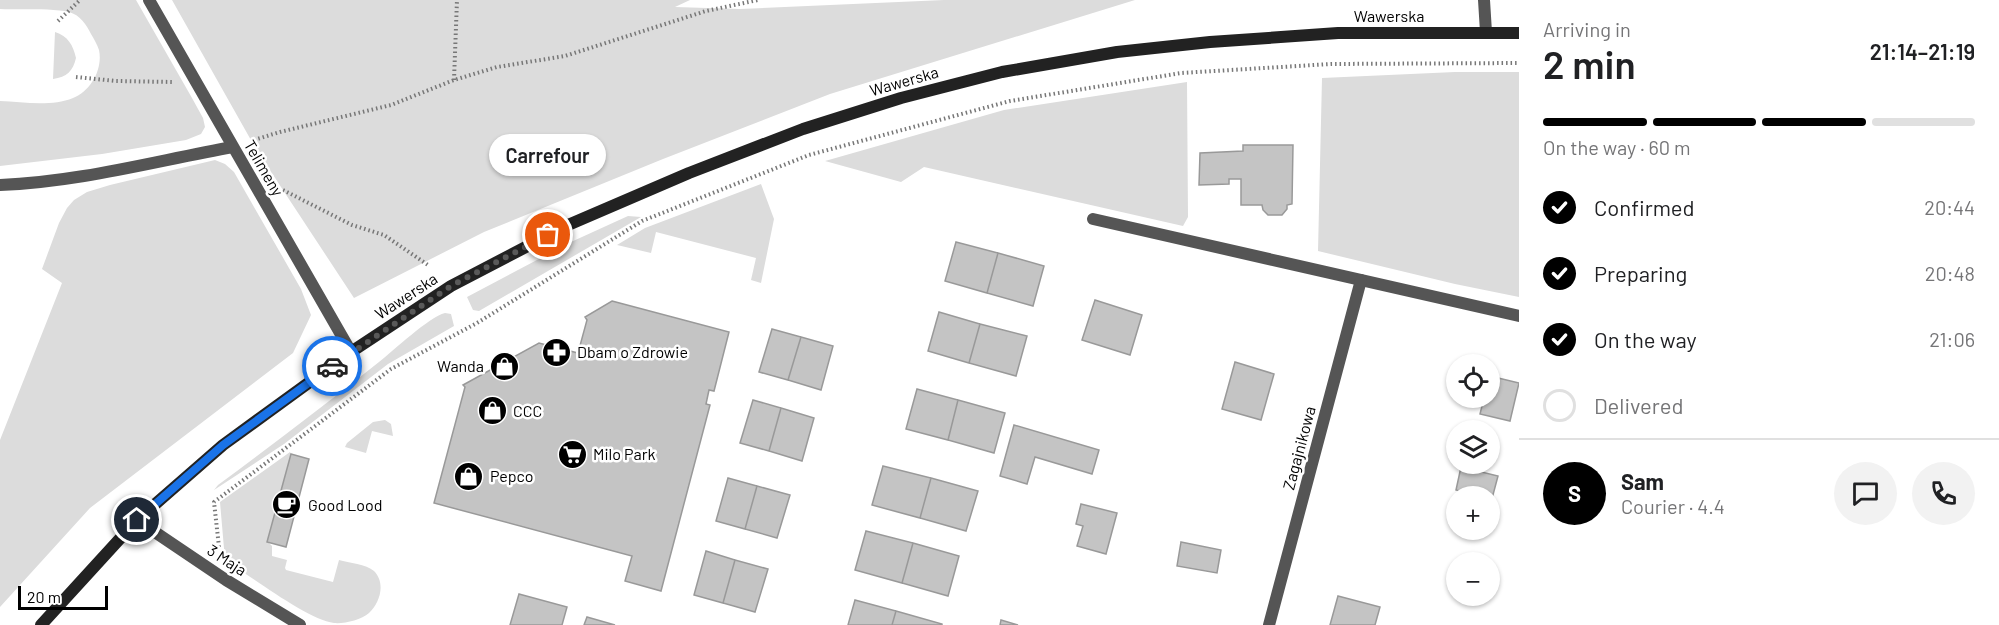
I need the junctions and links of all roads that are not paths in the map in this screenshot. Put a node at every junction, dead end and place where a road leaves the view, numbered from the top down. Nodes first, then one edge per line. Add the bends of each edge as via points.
1 (149, 0) edge
2 (1484, 0) edge
3 (1486, 32) junction
4 (1519, 33) edge
5 (233, 147) junction
6 (0, 185) edge
7 (1093, 219) dead end
8 (1362, 280) junction
9 (1519, 316) edge
10 (351, 352) junction
11 (137, 520) junction
12 (41, 625) edge
13 (300, 625) edge
14 (1269, 625) edge

1 - 5 street, Telimeny
2 - 3 street
3 - 4 main road, Wawerska
3 - 10 main road, Wawerska via 1338,33 1117,52 1002,72 901,98 772,141 568,225 451,286
5 - 6 street via 90,176
5 - 10 street, Telimeny
7 - 8 street
8 - 9 street
8 - 14 street, Zagajnikowa
10 - 11 main road, Wawerska via 223,445
11 - 12 main road, Wawerska
11 - 13 street, 3 Maja

